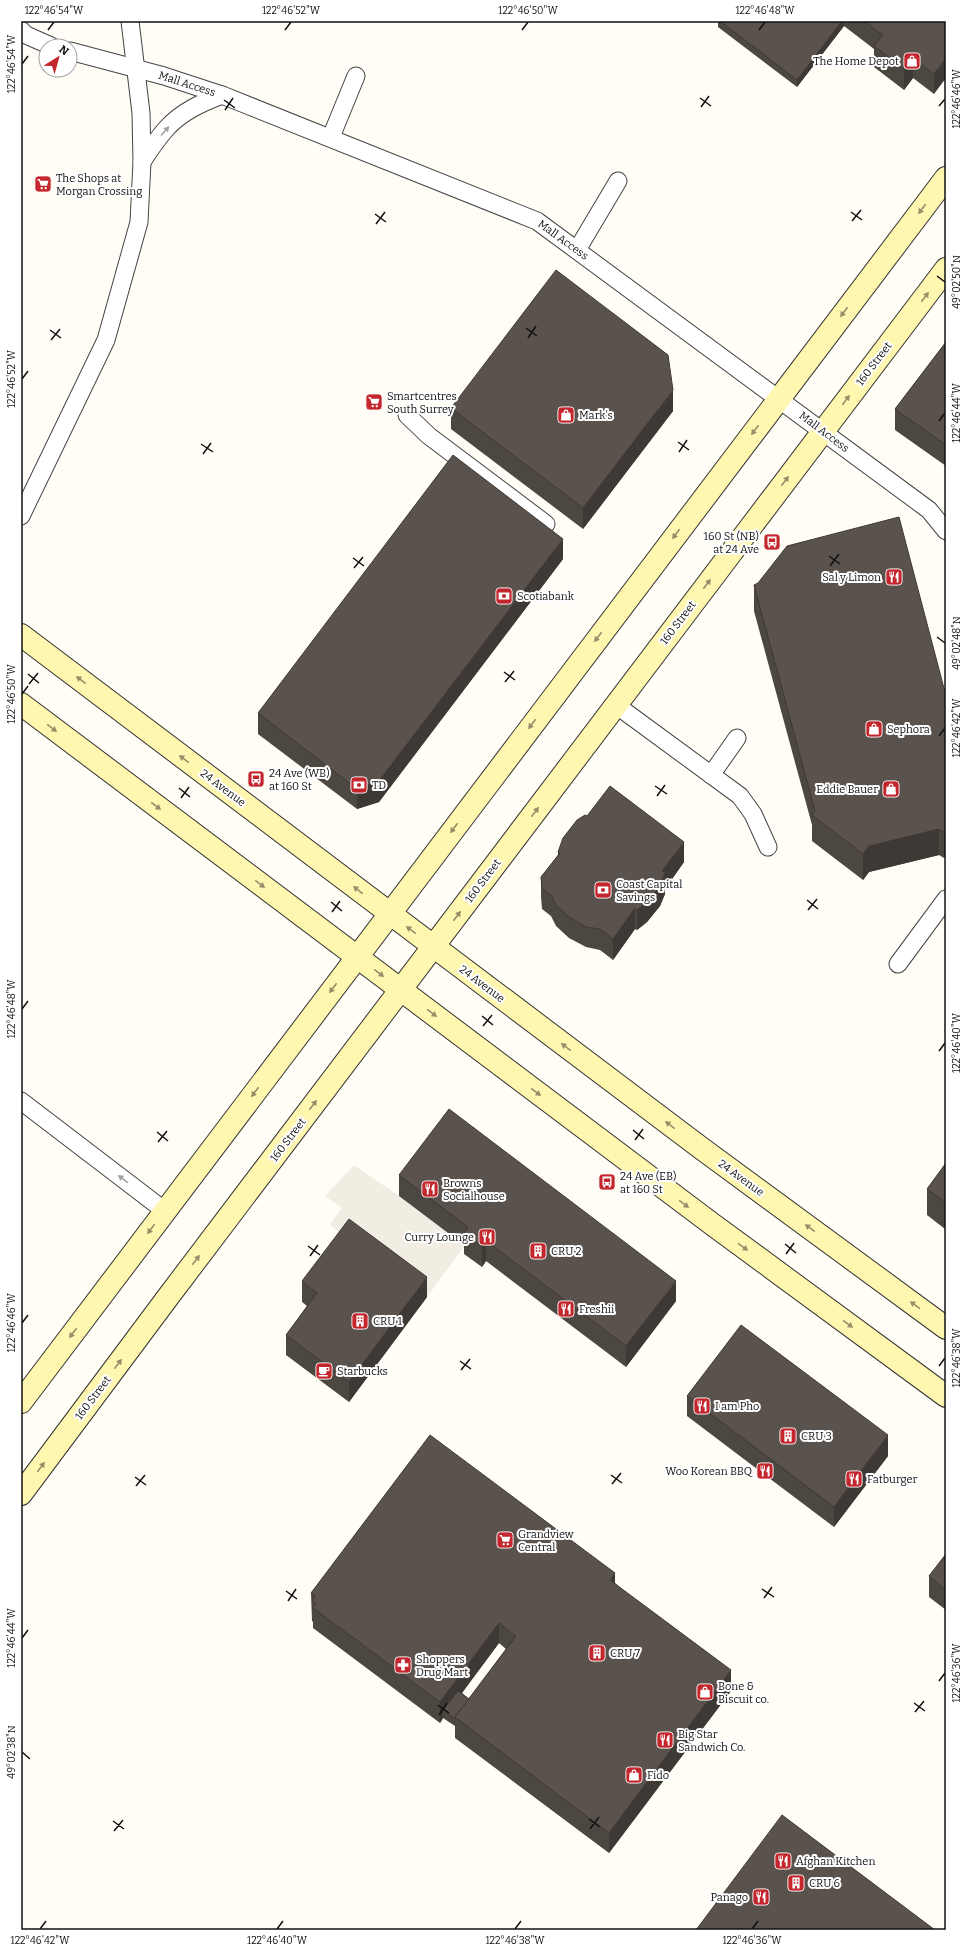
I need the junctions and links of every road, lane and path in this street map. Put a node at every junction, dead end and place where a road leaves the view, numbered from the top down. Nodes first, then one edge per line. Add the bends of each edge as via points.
1 (130, 21) edge
2 (21, 30) edge
3 (38, 40) edge
4 (78, 53) edge
5 (135, 68) junction
6 (356, 76) dead end
7 (222, 95) junction
8 (331, 137) junction
9 (142, 162) junction
10 (946, 178) edge
11 (618, 181) dead end
12 (577, 250) junction
13 (946, 269) edge
14 (779, 399) junction
15 (407, 415) dead end
16 (823, 432) junction
17 (21, 516) edge
18 (546, 524) edge
19 (946, 531) edge
20 (21, 635) edge
21 (21, 704) edge
22 (616, 705) junction
23 (737, 738) dead end
24 (711, 775) junction
25 (768, 847) dead end
26 (946, 899) edge
27 (389, 914) junction
28 (433, 947) junction
29 (357, 957) junction
30 (898, 964) dead end
31 (401, 990) junction
32 (21, 1101) edge
33 (165, 1211) junction
34 (946, 1328) edge
35 (946, 1396) edge
36 (21, 1402) edge
37 (21, 1494) edge

1 - 5 lane
2 - 3 lane
4 - 5 lane, Mall Access
5 - 7 lane, Mall Access
5 - 9 lane via 141,113
6 - 8 lane
7 - 8 lane, Mall Access
9 -> 7 lane via 166,129 180,116
8 - 12 lane, Mall Access via 537,221
9 - 17 lane via 139,222 106,340
10 -> 14 main road
11 - 12 lane
12 - 14 lane, Mall Access
16 -> 13 main road, 160 Street
14 - 16 lane, Mall Access
14 -> 27 main road
15 - 18 lane via 429,436
16 - 19 lane, Mall Access via 929,510
22 -> 16 main road, 160 Street
27 -> 20 main road, 24 Avenue
21 -> 29 main road
22 - 24 lane
28 -> 22 main road, 160 Street
23 - 24 lane
24 - 25 lane via 740,796 753,814
26 - 30 lane
28 -> 27 main road, 24 Avenue
27 - 29 main road
28 - 31 main road, 160 Street
34 -> 28 main road, 24 Avenue
29 -> 31 main road
29 -> 33 main road
31 -> 35 main road
37 -> 31 main road, 160 Street
33 -> 32 lane
33 -> 36 main road

